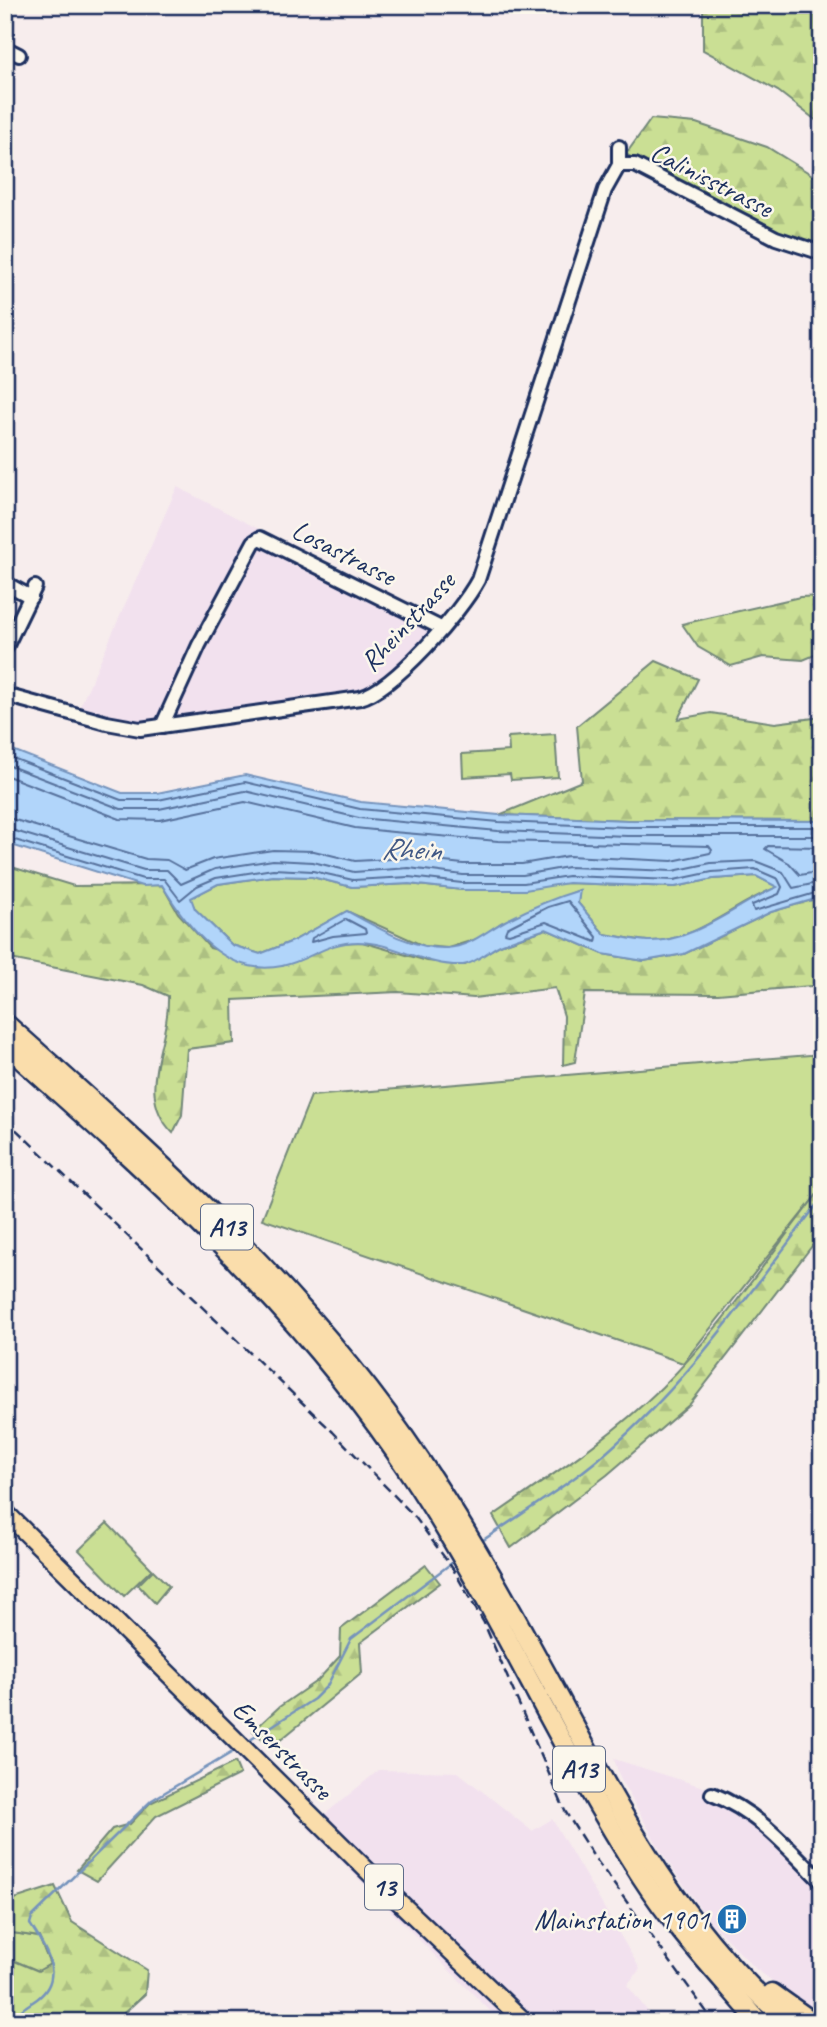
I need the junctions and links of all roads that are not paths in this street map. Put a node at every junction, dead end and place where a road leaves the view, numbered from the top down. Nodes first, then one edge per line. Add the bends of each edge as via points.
1 (5, 48) edge
2 (19, 55) dead end
3 (620, 147) dead end
4 (619, 165) junction
5 (822, 253) edge
6 (5, 583) edge
7 (441, 628) junction
8 (5, 649) edge
9 (5, 695) edge
10 (162, 726) junction
11 (5, 1023) edge
12 (5, 1045) edge
13 (415, 1466) junction
14 (5, 1512) edge
15 (468, 1551) junction
16 (712, 1794) dead end
17 (822, 1882) edge
18 (692, 1922) junction
19 (738, 1997) junction
20 (525, 2022) edge
21 (759, 2022) edge
22 (765, 2022) edge
23 (789, 2022) edge
24 (813, 2022) edge

1 - 2 street
3 - 4 street, Rheinstrasse
4 - 5 street, Calinisstrasse via 635,165 776,238
4 - 7 street, Rheinstrasse via 605,190 478,580
6 - 8 street via 33,592
7 - 10 street, Rheinstrasse via 389,684 369,696
7 - 10 street, Losastrasse via 263,538 252,545
9 - 10 street, Rheinstrasse via 107,723 140,729
11 - 13 highway, A13 via 173,1174 267,1268 339,1350
12 - 13 highway, A13 via 164,1187 242,1265
13 - 15 highway, A13
14 - 20 main road, Emserstrasse / 13
15 - 18 highway, A13 via 632,1832
15 - 19 highway, A13 via 641,1877 687,1940
16 - 17 street via 755,1816
18 - 23 highway, A13 via 743,1980
18 - 24 highway, A13 via 707,1930 762,1986
19 - 21 highway, A13
19 - 22 highway, A13

